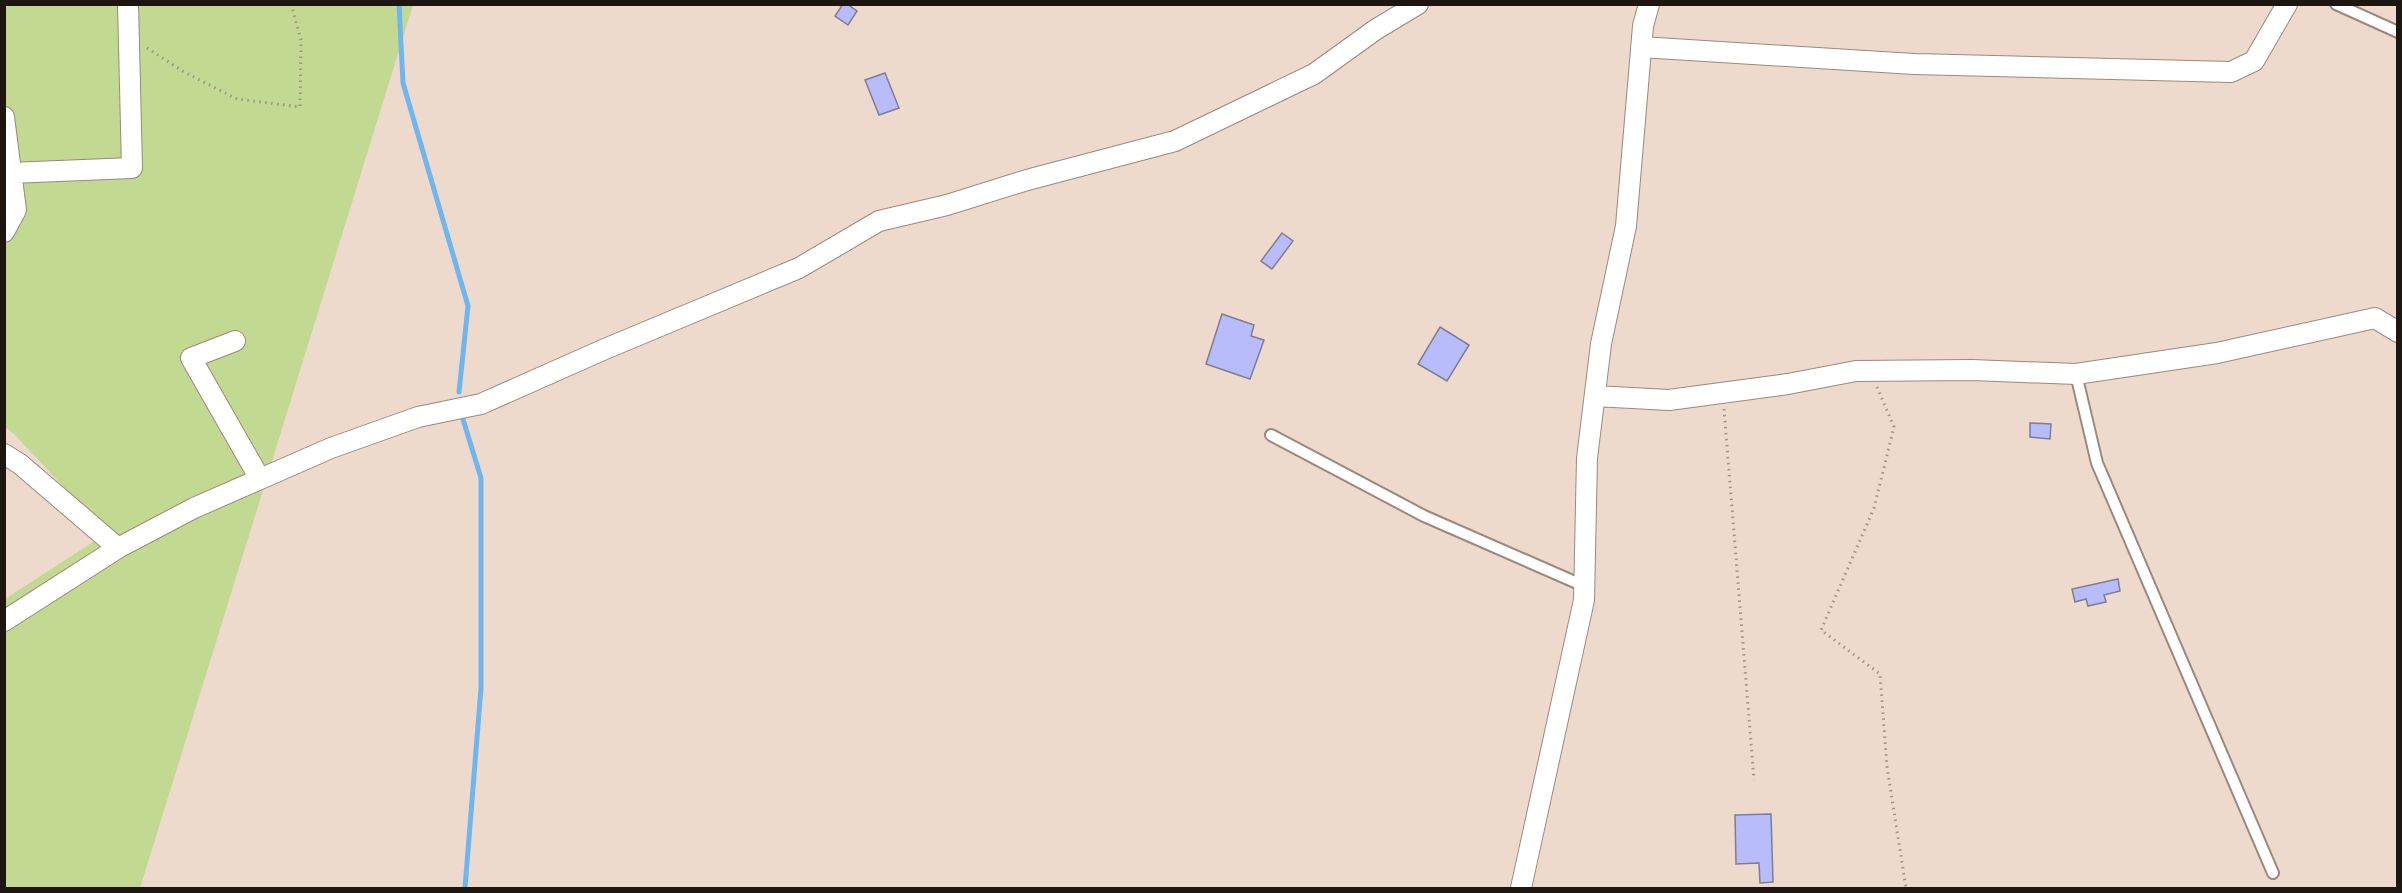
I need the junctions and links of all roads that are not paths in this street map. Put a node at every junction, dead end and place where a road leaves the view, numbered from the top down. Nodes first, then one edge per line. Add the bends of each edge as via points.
1 (128, 4) edge
2 (1418, 4) edge
3 (1649, 4) edge
4 (2287, 4) edge
5 (2336, 4) edge
6 (2397, 32) edge
7 (1641, 47) junction
8 (4, 117) edge
9 (10, 173) junction
10 (4, 232) edge
11 (2397, 332) edge
12 (235, 341) dead end
13 (2076, 374) junction
14 (1595, 396) junction
15 (1270, 435) dead end
16 (4, 453) edge
17 (260, 479) junction
18 (118, 548) junction
19 (1584, 586) junction
20 (4, 621) edge
21 (2273, 873) dead end
22 (1521, 888) edge

1 - 9 street via 132,168
2 - 17 street via 1314,74 1175,141 879,221 799,268 481,404 417,417
3 - 7 street
4 - 7 street via 2254,61 2231,72 1914,64
5 - 6 lane
7 - 14 street via 1626,226
8 - 9 street
9 - 10 street via 16,210
11 - 13 street via 2375,318 2217,353
12 - 17 street via 191,358
13 - 14 street via 1856,371 1669,400
13 - 21 lane via 2097,463
14 - 19 street via 1587,458
15 - 19 lane via 1424,516
16 - 18 street
17 - 18 street
18 - 20 street
19 - 22 street via 1569,678

